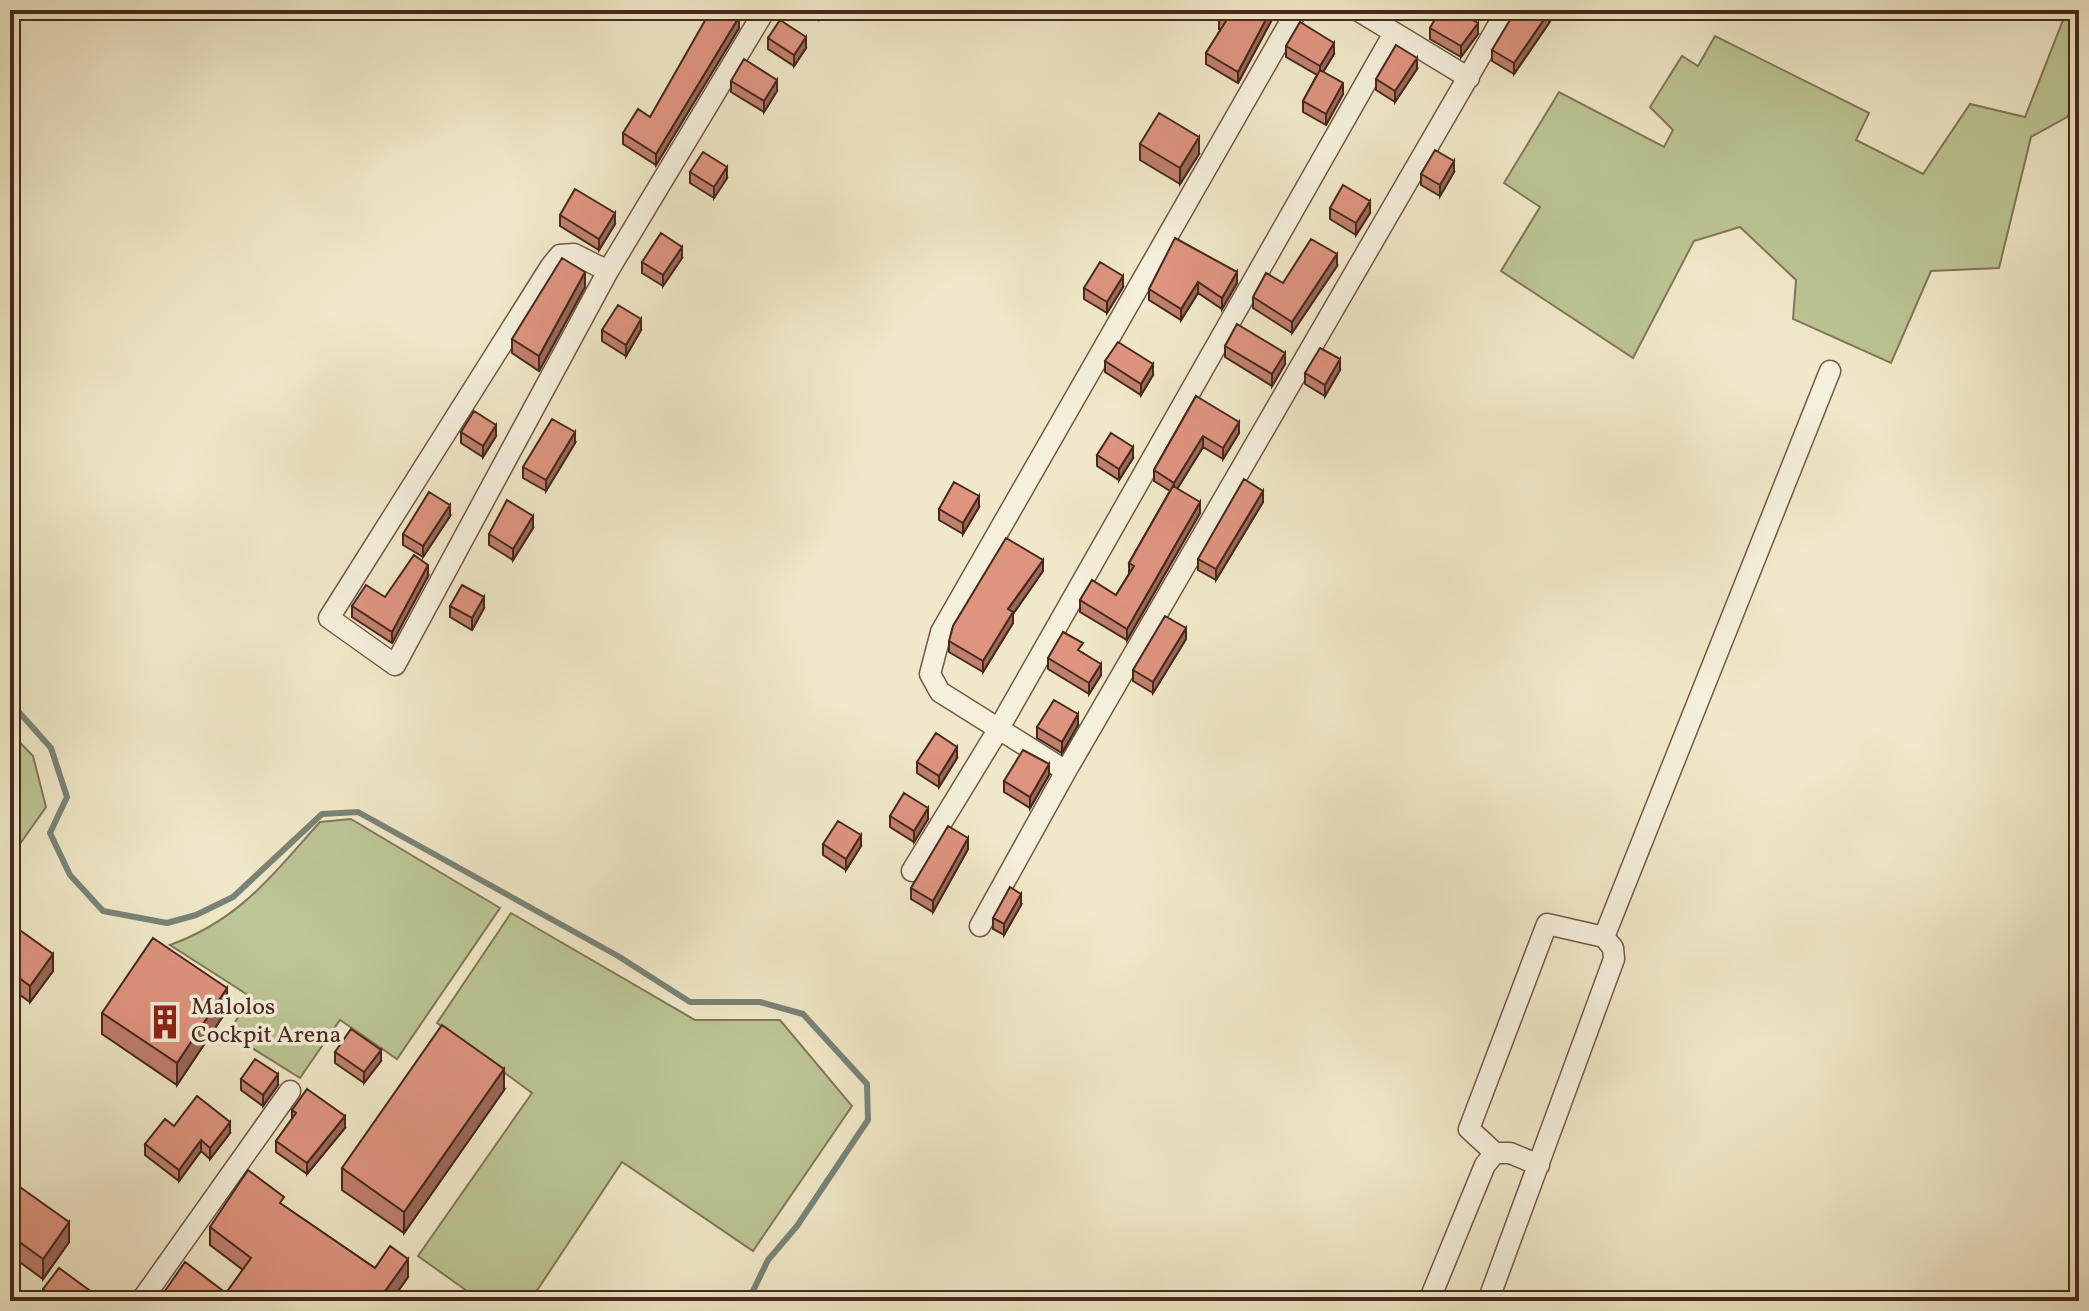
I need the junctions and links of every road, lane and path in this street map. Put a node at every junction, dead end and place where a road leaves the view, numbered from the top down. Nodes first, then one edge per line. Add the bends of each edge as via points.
1 (765, 10) edge
2 (1297, 10) edge
3 (1357, 10) edge
4 (1507, 10) edge
5 (1394, 33) junction
6 (1469, 78) junction
7 (608, 271) junction
8 (1830, 371) dead end
9 (998, 730) junction
10 (1066, 771) junction
11 (912, 871) dead end
12 (980, 926) dead end
13 (1604, 937) junction
14 (290, 1091) dead end
15 (1495, 1153) junction
16 (1539, 1165) junction
17 (141, 1301) edge
18 (1429, 1301) edge
19 (1488, 1301) edge

1 - 7 street
2 - 9 street via 941,632 930,674 940,692
3 - 5 street
4 - 6 street
5 - 6 street
5 - 9 street
6 - 10 street
7 - 7 street via 574,254 560,255 551,266 329,618 395,665
8 - 13 street
9 - 10 street
9 - 11 street
10 - 12 street
13 - 15 street via 1547,924 1469,1129
13 - 16 street via 1614,959
14 - 17 street
15 - 16 street
15 - 18 street via 1485,1165
16 - 19 street

